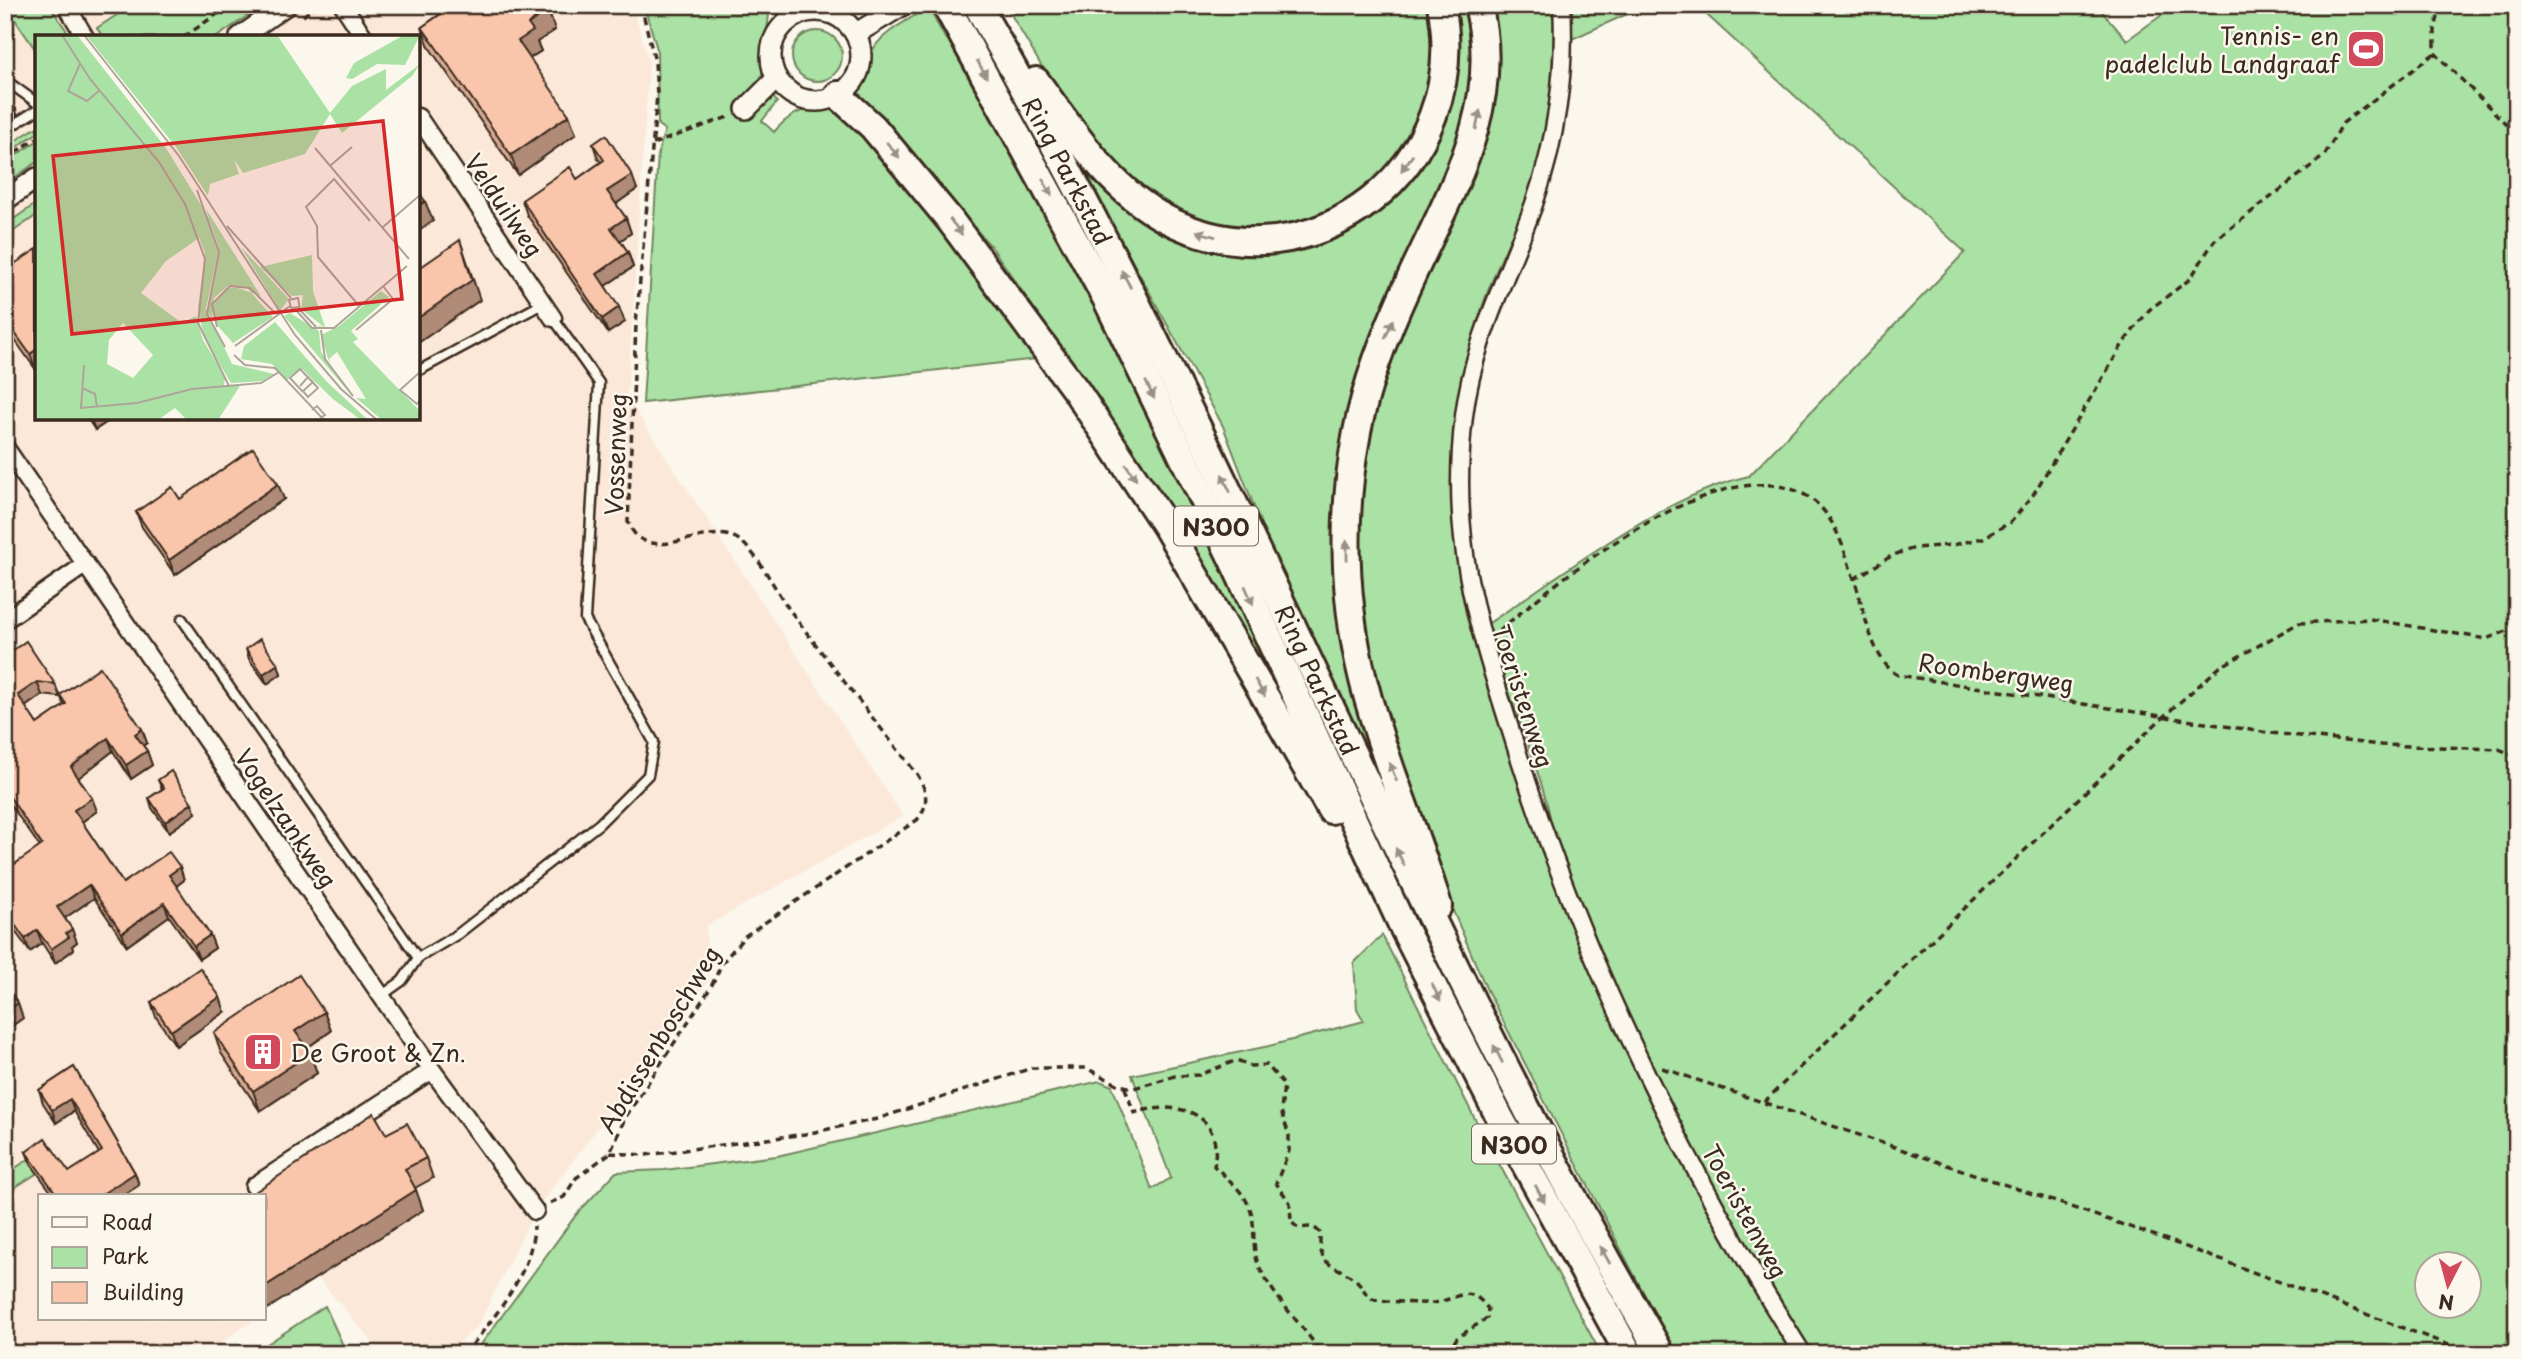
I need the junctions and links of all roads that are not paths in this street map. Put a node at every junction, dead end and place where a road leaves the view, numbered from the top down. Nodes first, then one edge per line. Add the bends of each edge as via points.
1 (73, 5) edge
2 (286, 5) edge
3 (343, 5) edge
4 (903, 5) edge
5 (978, 5) edge
6 (1441, 5) edge
7 (1478, 5) edge
8 (1562, 5) edge
9 (812, 8) edge
10 (948, 8) edge
11 (781, 15) edge
12 (855, 34) junction
13 (84, 35) edge
14 (243, 35) edge
15 (363, 35) edge
16 (776, 79) junction
17 (5, 84) edge
18 (838, 96) junction
19 (35, 102) edge
20 (746, 109) road end
21 (35, 111) edge
22 (420, 120) edge
23 (5, 130) edge
24 (35, 179) edge
25 (5, 200) edge
26 (544, 303) junction
27 (553, 318) joint
28 (420, 370) edge
29 (5, 447) edge
30 (86, 564) junction
31 (5, 620) edge
32 (182, 620) dead end
33 (1405, 931) junction
34 (418, 958) junction
35 (1462, 985) junction
36 (381, 996) junction
37 (432, 1070) junction
38 (254, 1186) dead end
39 (535, 1211) road end
40 (1629, 1354) edge
41 (1661, 1354) edge
42 (1804, 1354) edge

1 - 13 street via 68,8
2 - 14 street
3 - 15 street
4 - 12 street
6 -> 5 highway, N300 via 1446,37 1441,88 1412,157 1379,194 1346,217 1305,234 1261,241 1220,238 1193,230 1137,201 1097,161
35 -> 5 highway, Ring Parkstad / N300 via 1186,397
35 -> 7 highway, N300 via 1417,836 1372,715 1347,584 1347,505 1357,432 1374,368 1408,283 1458,181 1475,131 1484,75
8 - 42 street, Toeristenweg via 1560,85 1544,171 1484,328 1464,416 1459,459 1463,554 1472,606 1564,889 1641,1059 1728,1230
9 - 11 street
9 - 12 street via 842,19
10 -> 33 highway, Ring Parkstad / N300 via 1106,298
11 - 16 street via 770,56
12 - 18 street via 860,66
16 - 18 street via 802,99 822,101
16 - 20 street
17 - 19 lane
18 -> 33 highway, N300 via 873,127 950,220 1120,455
21 - 23 lane
22 - 26 street, Velduilweg
24 - 25 street
26 - 27 street, Velduilweg
26 - 28 lane
27 - 34 lane via 599,383 585,619 654,742 648,775 599,824 458,934
29 - 30 street, Vogelzankweg
30 - 31 street
30 - 36 street, Vogelzankweg
32 - 34 lane
33 -> 40 highway, Ring Parkstad / N300
34 - 36 lane via 402,981
41 -> 35 highway, Ring Parkstad / N300
36 - 37 street, Vogelzankweg
37 - 38 street
37 - 39 street, Vogelzankweg

